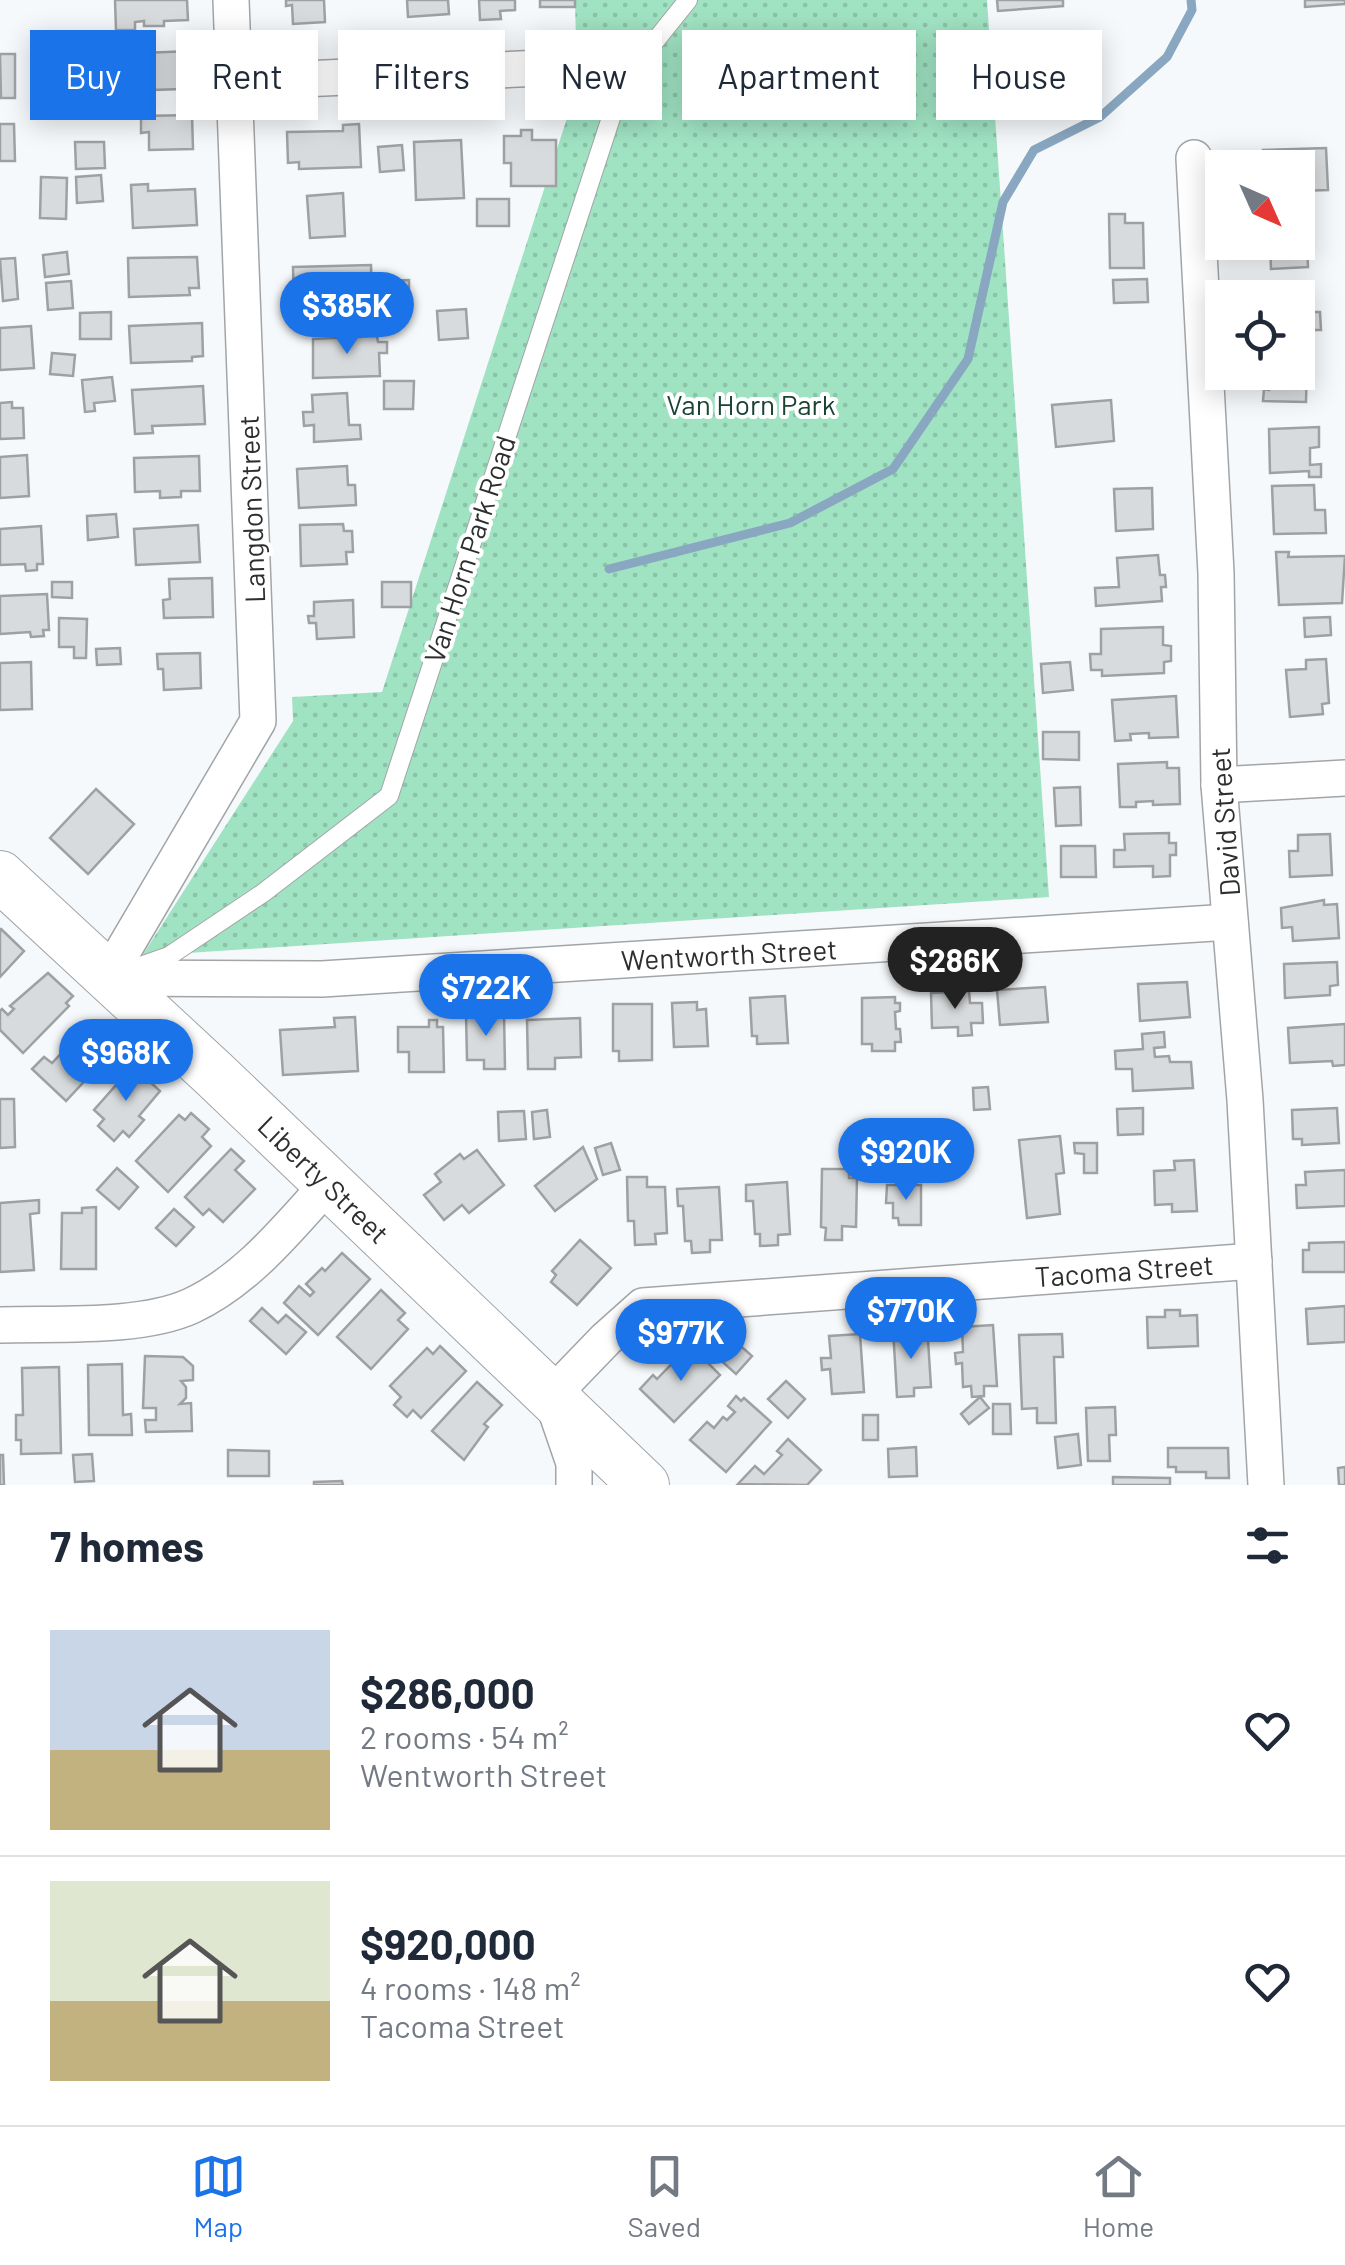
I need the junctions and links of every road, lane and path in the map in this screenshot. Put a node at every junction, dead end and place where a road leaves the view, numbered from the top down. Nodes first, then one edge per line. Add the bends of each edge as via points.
1 (231, 0) edge
2 (688, 0) edge
3 (233, 30) edge
4 (525, 68) edge
5 (318, 78) edge
6 (237, 120) edge
7 (1194, 158) dead end
8 (1345, 778) edge
9 (1218, 785) junction
10 (0, 876) edge
11 (1230, 922) junction
12 (108, 978) junction
13 (328, 1184) junction
14 (1254, 1261) junction
15 (0, 1324) edge
16 (551, 1396) junction
17 (574, 1485) edge
18 (644, 1485) edge
19 (1266, 1485) edge

1 - 3 street, Langdon Street
2 - 12 lane, Van Horn Park Road via 623,81 388,796 170,956
4 - 5 street
6 - 12 street, Langdon Street via 258,721
7 - 9 street, David Street via 1216,573
8 - 9 street
9 - 11 street, David Street
10 - 12 main road, Liberty Street
11 - 12 street, Wentworth Street via 322,979
11 - 14 street, David Street
12 - 13 main road, Liberty Street
13 - 15 street via 252,1266 190,1306 126,1321
13 - 16 main road, Liberty Street
14 - 16 street, Tacoma Street via 644,1306
14 - 19 street, David Street
16 - 17 street via 574,1464
16 - 18 main road, Liberty Street

